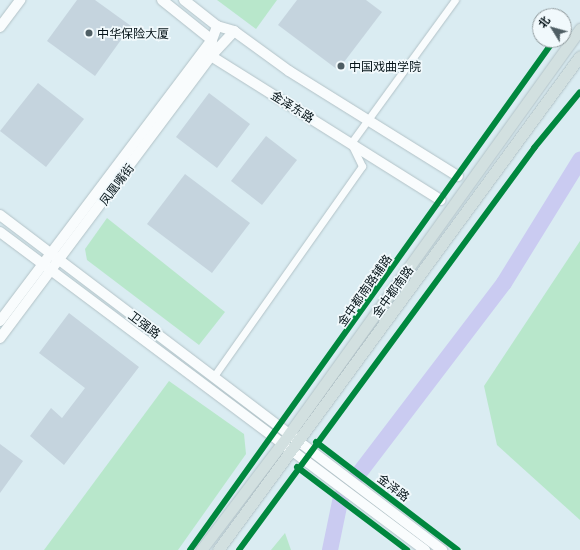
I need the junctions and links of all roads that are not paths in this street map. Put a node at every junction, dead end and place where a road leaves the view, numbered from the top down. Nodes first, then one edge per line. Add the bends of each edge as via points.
1 (20, 0) edge
2 (162, 0) edge
3 (184, 0) edge
4 (455, 0) edge
5 (217, 26) junction
6 (0, 27) edge
7 (580, 29) edge
8 (234, 31) junction
9 (212, 40) junction
10 (211, 56) junction
11 (580, 56) edge
12 (366, 119) junction
13 (351, 143) junction
14 (458, 176) dead end
15 (441, 200) dead end
16 (0, 214) edge
17 (0, 232) edge
18 (56, 257) junction
19 (47, 268) junction
20 (0, 321) edge
21 (0, 338) edge
22 (214, 376) junction
23 (289, 434) junction
24 (299, 442) junction
25 (282, 444) junction
26 (292, 451) junction
27 (201, 550) edge
28 (218, 550) edge
29 (425, 550) edge
30 (442, 550) edge

1 - 6 street
2 - 9 street
3 - 5 street
4 - 12 street
5 - 8 street
5 - 9 street, 凤凰嘴街
7 - 23 main road, 金中都南路
8 - 10 street, 凤凰嘴街
8 - 12 street
9 - 10 street
9 - 18 street, 凤凰嘴街
10 - 13 street, 金泽东路
10 - 18 street, 凤凰嘴街
11 - 24 main road, 金中都南路
12 - 13 street
12 - 14 street
13 - 15 street, 金泽东路
13 - 22 street via 362,166
16 - 18 street, 卫强路
17 - 19 street, 卫强路
18 - 19 street, 凤凰嘴街
18 - 22 street, 卫强路
19 - 20 street, 凤凰嘴街
19 - 21 street, 凤凰嘴街
19 - 25 street, 卫强路
22 - 23 street, 卫强路
23 - 24 street, 金泽路
23 - 25 main road, 金中都南路
24 - 26 main road, 金中都南路
24 - 30 street, 金泽路
25 - 26 street
25 - 27 main road, 金中都南路
26 - 28 main road, 金中都南路
26 - 29 street

